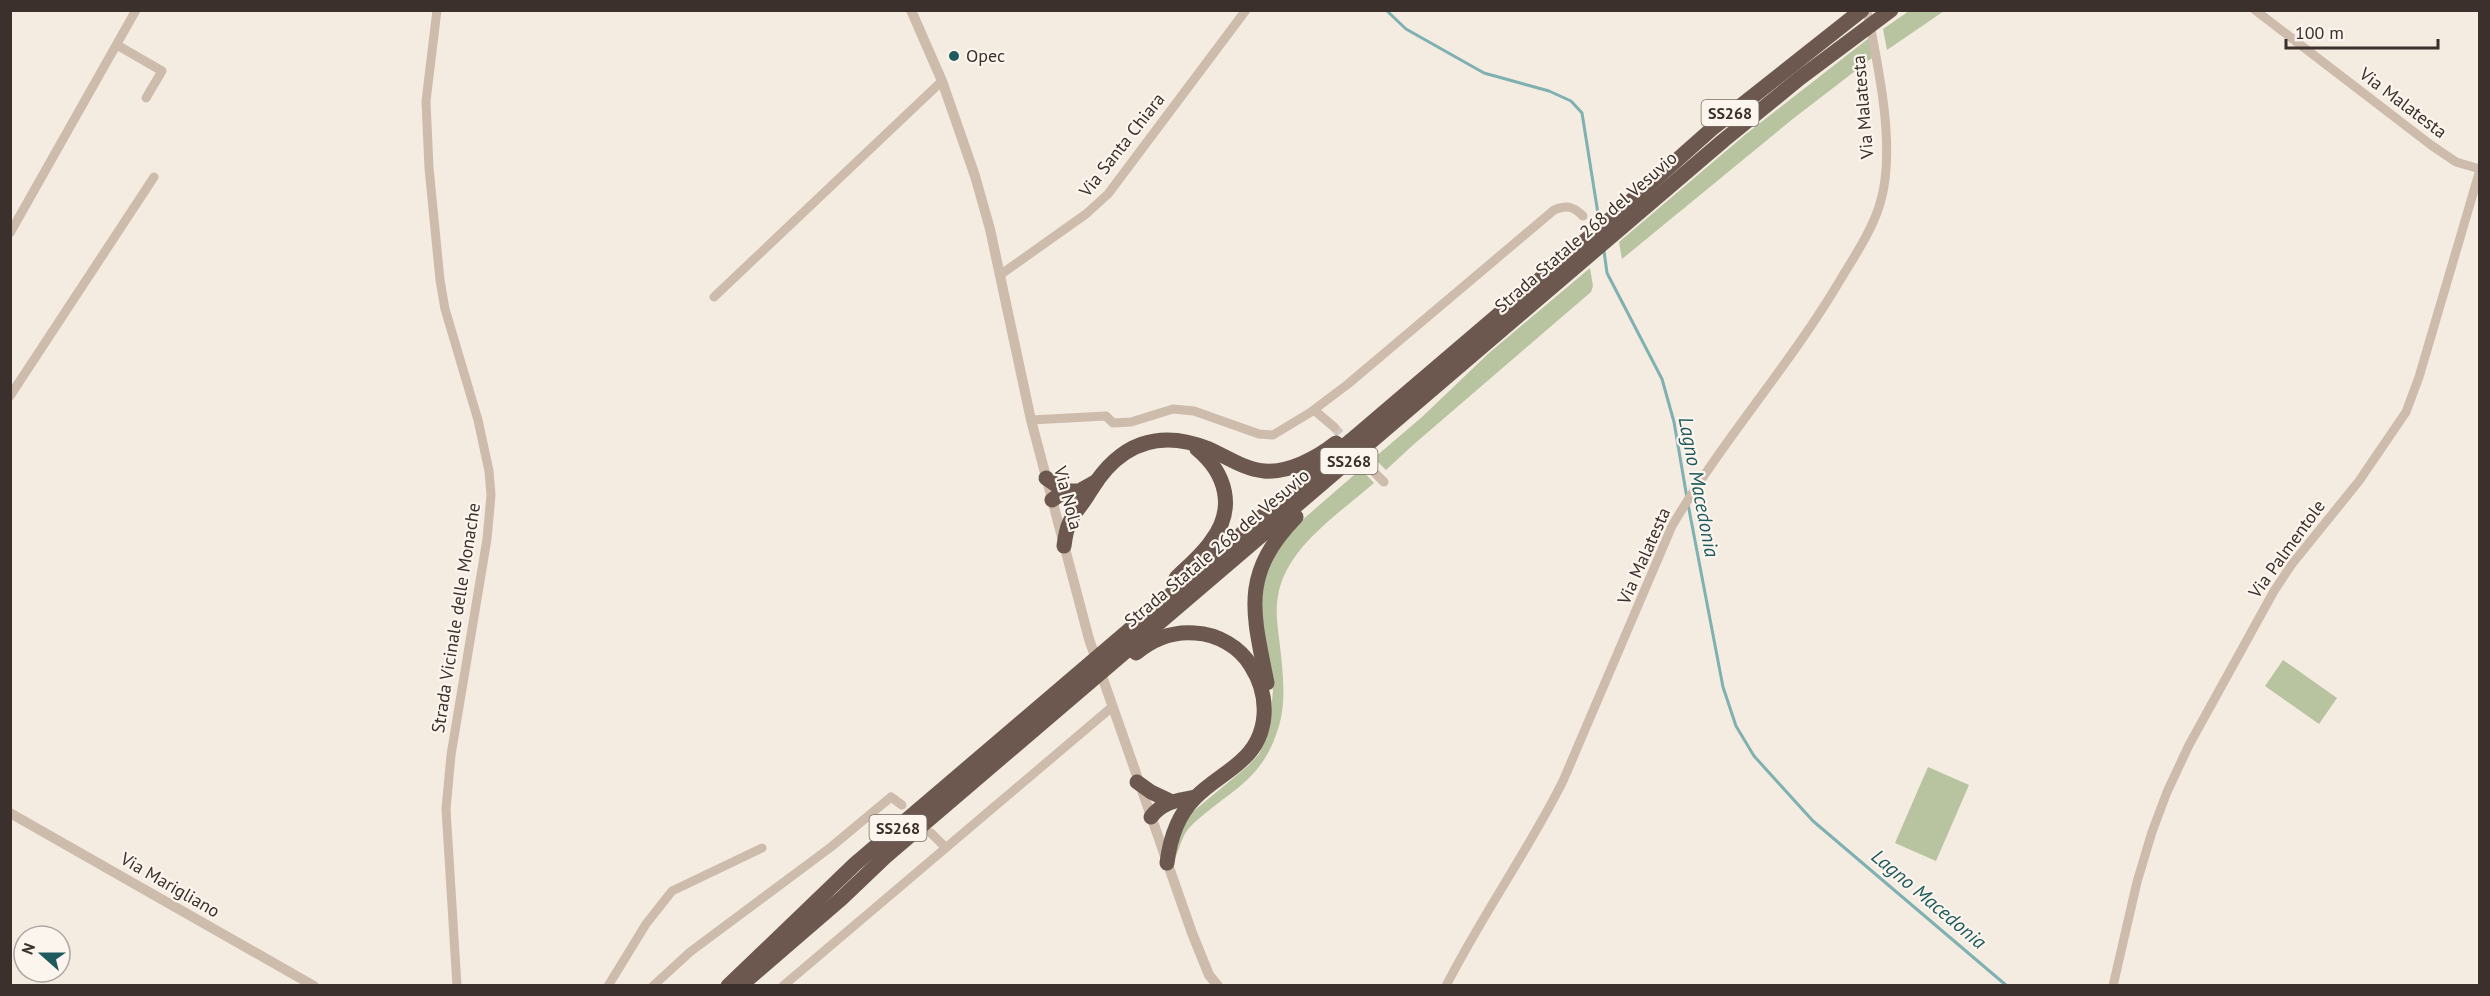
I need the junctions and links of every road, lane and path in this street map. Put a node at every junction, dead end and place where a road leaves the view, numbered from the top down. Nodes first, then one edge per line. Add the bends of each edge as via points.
1 (136, 10) edge
2 (437, 10) edge
3 (911, 10) edge
4 (1246, 10) edge
5 (2256, 10) edge
6 (1879, 13) edge
7 (1857, 14) edge
8 (117, 45) junction
9 (942, 81) junction
10 (146, 98) dead end
11 (2480, 169) edge
12 (154, 177) dead end
13 (1583, 216) dead end
14 (1616, 223) junction
15 (10, 233) edge
16 (1581, 253) junction
17 (1000, 275) junction
18 (714, 297) dead end
19 (1446, 360) junction
20 (10, 396) edge
21 (1314, 410) junction
22 (1031, 420) junction
23 (1334, 427) tunnel mouth
24 (1191, 443) junction
25 (1366, 446) junction
26 (1368, 466) tunnel mouth
27 (1046, 478) joint
28 (1096, 481) junction
29 (1384, 482) dead end
30 (1056, 499) junction
31 (1079, 507) junction
32 (1064, 546) junction
33 (1112, 656) junction
34 (1079, 689) junction
35 (1264, 692) junction
36 (1112, 707) junction
37 (1137, 783) junction
38 (1195, 797) junction
39 (1170, 801) junction
40 (902, 805) dead end
41 (10, 813) edge
42 (1179, 818) junction
43 (1151, 820) junction
44 (931, 833) dead end
45 (762, 848) dead end
46 (945, 848) junction
47 (1167, 863) junction
48 (314, 986) edge
49 (457, 986) edge
50 (608, 986) edge
51 (653, 986) edge
52 (728, 986) edge
53 (740, 986) edge
54 (783, 986) edge
55 (1218, 986) edge
56 (1446, 986) edge
57 (2113, 986) edge

1 - 8 street
2 - 49 street, Strada Vicinale delle Monache via 426,100 440,280 478,420 491,495 446,809
3 - 9 street, Via Nola
4 - 17 street, Via Santa Chiara via 1108,194
5 - 11 street, Via Malatesta via 2431,146 2456,162
6 - 14 highway, Strada Statale 268 del Vesuvio / SS268 via 1857,35
6 - 56 street, Via Malatesta via 1876,58 1886,141 1881,201 1865,237 1806,335 1672,526 1563,781
7 - 14 highway, Strada Statale 268 del Vesuvio / SS268 via 1714,127
8 - 10 street via 162,71
8 - 15 street
9 - 17 street, Via Nola via 981,192
9 - 18 street
11 - 57 street, Via Palmentole via 2406,412 2359,481 2274,591 2189,745 2152,832
12 - 20 street
13 - 21 street via 1575,207 1554,210
14 - 16 highway, Strada Statale 268 del Vesuvio / SS268
16 - 19 highway, Strada Statale 268 del Vesuvio / SS268
16 - 25 highway, Strada Statale 268 del Vesuvio / SS268
17 - 22 street, Via Nola
19 - 24 highway, SS268 via 1332,446 1286,470 1265,471 1246,466
19 - 33 highway, Strada Statale 268 del Vesuvio / SS268
21 - 22 street via 1273,435 1259,434 1194,411 1173,409 1124,423 1113,423 1106,416
21 - 23 street
22 - 27 street, Via Nola
24 - 28 highway, SS268 via 1162,438 1139,444
24 - 33 highway, SS268 via 1215,467 1224,483 1226,508 1221,524 1212,541
25 - 33 highway, Strada Statale 268 del Vesuvio / SS268
25 - 35 highway, SS268 via 1275,539 1263,561 1254,612 1267,683
26 - 29 street
27 - 30 highway
28 - 30 highway, SS268
28 - 31 highway, SS268
30 - 31 highway
30 - 32 street, Via Nola
31 - 32 highway, SS268 via 1066,526
32 - 36 street, Via Nola
33 - 34 highway, SS268
33 - 34 highway, SS268
33 - 35 highway, SS268 via 1181,632 1205,634 1232,646 1248,661
34 - 52 highway, SS268 via 855,864
34 - 53 highway, SS268
35 - 38 highway, SS268 via 1266,708 1256,743 1244,760
36 - 37 street, Via Nola
36 - 46 street
37 - 39 highway
37 - 43 street, Via Nola
38 - 39 highway, SS268
38 - 42 highway, SS268
39 - 43 highway
40 - 51 street via 891,797 831,848 690,952
41 - 48 street, Via Marigliano
42 - 43 highway via 1165,823
42 - 47 highway, SS268
43 - 47 street, Via Nola
44 - 46 street
45 - 50 street via 672,891 646,924
46 - 54 street
47 - 55 street, Via Nola via 1209,975

